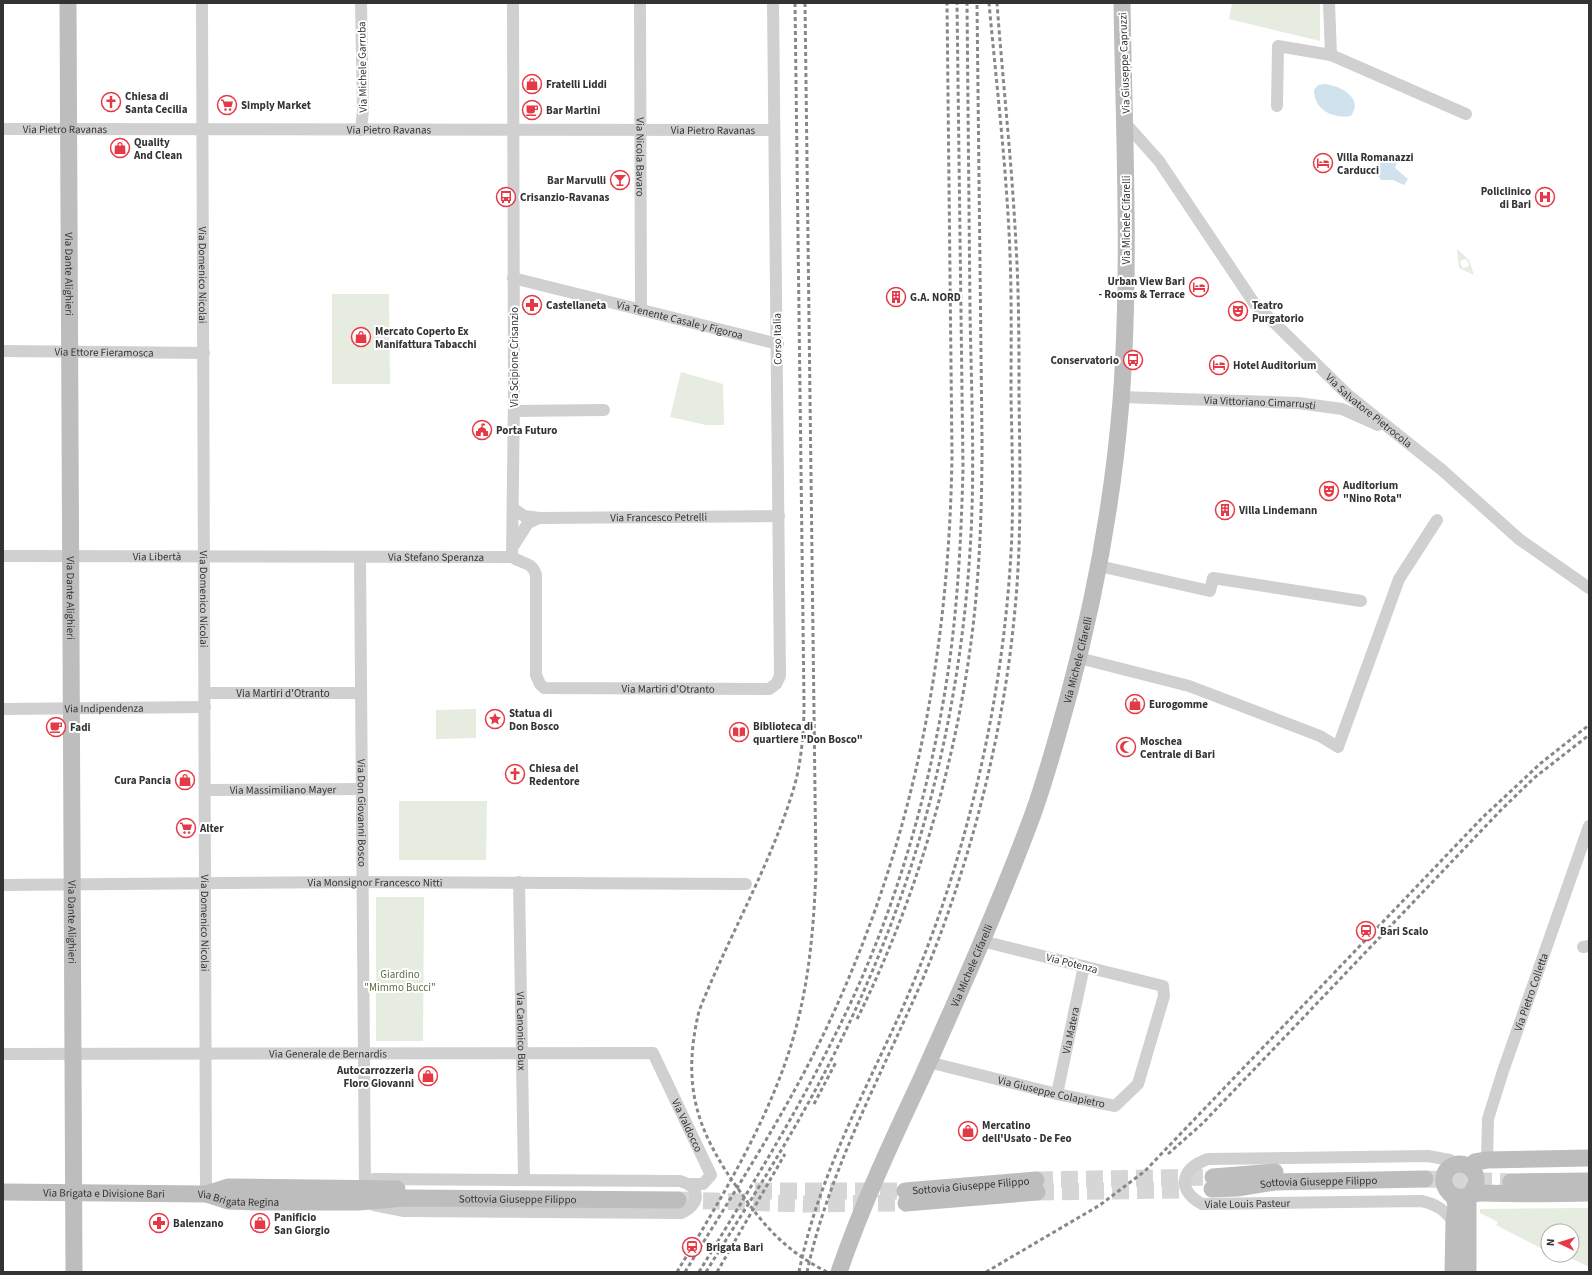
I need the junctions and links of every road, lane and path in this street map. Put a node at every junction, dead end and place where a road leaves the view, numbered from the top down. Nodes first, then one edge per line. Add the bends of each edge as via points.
1 (68, 3) edge
2 (202, 3) edge
3 (361, 3) edge
4 (513, 3) edge
5 (640, 3) edge
6 (773, 3) edge
7 (1122, 3) edge
8 (1329, 3) edge
9 (1330, 55) junction
10 (1277, 106) dead end
11 (1466, 114) dead end
12 (1126, 124) junction
13 (3, 129) edge
14 (512, 129) junction
15 (640, 129) junction
16 (69, 130) junction
17 (203, 130) junction
18 (361, 130) junction
19 (774, 130) junction
20 (513, 278) junction
21 (641, 310) junction
22 (778, 344) junction
23 (3, 351) edge
24 (70, 352) junction
25 (204, 353) junction
26 (1121, 396) junction
27 (514, 410) junction
28 (604, 410) dead end
29 (1394, 432) junction
30 (514, 509) junction
31 (779, 516) junction
32 (539, 518) junction
33 (1437, 520) dead end
34 (513, 552) junction
35 (3, 556) edge
36 (71, 556) junction
37 (204, 557) junction
38 (360, 557) junction
39 (1099, 566) junction
40 (1589, 588) edge
41 (1361, 601) dead end
42 (1079, 658) junction
43 (780, 676) joint
44 (205, 693) junction
45 (360, 693) junction
46 (205, 707) junction
47 (72, 708) junction
48 (3, 709) edge
49 (362, 789) junction
50 (205, 790) junction
51 (1589, 826) edge
52 (519, 882) junction
53 (363, 883) junction
54 (72, 884) junction
55 (206, 884) junction
56 (746, 884) dead end
57 (3, 885) edge
58 (982, 941) junction
59 (1084, 966) junction
60 (1163, 986) joint
61 (522, 1053) junction
62 (653, 1053) joint
63 (3, 1054) edge
64 (73, 1054) junction
65 (206, 1054) junction
66 (364, 1054) junction
67 (928, 1062) junction
68 (1057, 1094) junction
69 (1589, 1158) edge
70 (1487, 1160) junction
71 (1461, 1166) junction
72 (1589, 1170) edge
73 (524, 1180) junction
74 (1589, 1181) edge
75 (1037, 1186) tunnel mouth
76 (1237, 1188) junction
77 (3, 1192) edge
78 (74, 1192) junction
79 (682, 1192) junction
80 (1589, 1193) edge
81 (206, 1194) junction
82 (1457, 1194) junction
83 (362, 1196) junction
84 (906, 1197) tunnel mouth
85 (1454, 1222) junction
86 (74, 1272) edge
87 (839, 1272) edge
88 (1453, 1272) edge
89 (1468, 1272) edge

1 - 16 main road, Via Dante Alighieri
2 - 17 street, Via Domenico Nicolai
3 - 18 street, Via Michele Garruba via 364,110
4 - 14 street, Via Scipione Crisanzio
5 - 15 street, Via Nicola Bavaro
6 - 19 street, Corso Italia
7 - 12 main road, Via Giuseppe Capruzzi
8 - 9 street
9 - 10 street via 1278,46
9 - 11 street
12 - 26 main road, Via Michele Cifarelli via 1126,279
12 - 29 street, Via Salvatore Pietrocola via 1158,161 1254,303 1348,395
13 - 16 street, Via Pietro Ravanas
14 - 15 street, Via Pietro Ravanas
14 - 18 street, Via Pietro Ravanas
14 - 20 street, Via Scipione Crisanzio
15 - 19 street, Via Pietro Ravanas
15 - 21 street, Via Nicola Bavaro
16 - 17 street, Via Pietro Ravanas
16 - 24 main road, Via Dante Alighieri
17 - 18 street, Via Pietro Ravanas
17 - 25 street, Via Domenico Nicolai
19 - 22 street, Corso Italia
20 - 21 street, Via Tenente Casale y Figoroa
20 - 27 street, Via Scipione Crisanzio
21 - 22 street, Via Tenente Casale y Figoroa
22 - 31 street, Corso Italia
23 - 24 street, Via Ettore Fieramosca
24 - 25 street, Via Ettore Fieramosca
24 - 36 main road, Via Dante Alighieri
25 - 37 street, Via Domenico Nicolai
26 - 29 street, Via Vittoriano Cimarrusti via 1298,403 1342,409
26 - 39 main road, Via Michele Cifarelli via 1113,479
27 - 28 street
27 - 30 street, Via Scipione Crisanzio
29 - 40 street, Via Salvatore Pietrocola via 1413,445 1519,539
30 - 32 street, Via Francesco Petrelli via 524,516
30 - 34 street, Via Scipione Crisanzio
31 - 32 street, Via Francesco Petrelli
31 - 43 street, Corso Italia
32 - 34 street via 528,523
33 - 42 street via 1399,579 1338,747 1320,736 1189,686
34 - 38 street, Via Stefano Speranza
34 - 43 street, Via Martiri d'Otranto via 519,562 530,564 535,570 536,675 544,688 769,689 776,684
35 - 36 street, Via Libertà
36 - 37 street, Via Libertà
36 - 47 main road, Via Dante Alighieri
37 - 38 street, Via Libertà
37 - 44 street, Via Domenico Nicolai
38 - 45 street, Via Don Giovanni Bosco
39 - 41 street via 1210,591 1213,578
39 - 42 main road, Via Michele Cifarelli
42 - 58 main road, Via Michele Cifarelli via 1033,813
44 - 45 street, Via Martiri d'Otranto
44 - 46 street, Via Domenico Nicolai
45 - 49 street, Via Don Giovanni Bosco
46 - 47 street, Via Indipendenza
46 - 50 street, Via Domenico Nicolai
47 - 48 street, Via Indipendenza
47 - 54 main road, Via Dante Alighieri
49 - 50 street, Via Massimiliano Mayer
49 - 53 street, Via Don Giovanni Bosco
50 - 55 street, Via Domenico Nicolai
51 - 70 street, Via Pietro Colletta via 1490,1112
52 - 53 street, Via Monsignor Francesco Nitti
52 - 56 street, Via Monsignor Francesco Nitti
52 - 61 street, Via Canonico Bux
53 - 55 street, Via Monsignor Francesco Nitti
53 - 66 street, Via Don Giovanni Bosco
54 - 55 street, Via Monsignor Francesco Nitti
54 - 57 street, Via Monsignor Francesco Nitti
54 - 64 main road, Via Dante Alighieri
55 - 65 street, Via Domenico Nicolai
58 - 59 street, Via Potenza
58 - 67 main road, Via Michele Cifarelli
59 - 60 street, Via Potenza
59 - 68 street, Via Matera
60 - 68 street, Via Giuseppe Colapietro via 1164,996 1138,1084 1115,1106
61 - 62 street, Via Generale de Bernardis
61 - 66 street, Via Generale de Bernardis
61 - 73 street, Via Canonico Bux
62 - 79 street, Via Valdocco via 710,1175 703,1184
63 - 64 street, Via Generale de Bernardis
64 - 65 street, Via Generale de Bernardis
64 - 78 main road, Via Dante Alighieri
65 - 66 street, Via Generale de Bernardis
65 - 81 street, Via Domenico Nicolai
66 - 83 street, Via Don Giovanni Bosco
67 - 68 street, Via Giuseppe Colapietro
67 - 87 main road, Via Michele Cifarelli via 883,1162
69 - 70 main road
70 - 71 main road
71 - 82 main road via 1449,1168 1444,1177 1444,1182
71 - 82 main road via 1476,1175 1477,1180 1476,1185
71 - 85 street, Viale Louis Pasteur via 1450,1160 1428,1156 1208,1159 1198,1162 1189,1170 1185,1182 1187,1192 1202,1204 1421,1201 1433,1203 1444,1210
72 - 74 main road via 1511,1177
73 - 79 street via 680,1181
73 - 83 street via 374,1179
75 - 84 main road, Sottovia Giuseppe Filippo
76 - 76 main road, Sottovia Giuseppe Filippo via 1275,1182 1425,1174 1275,1172 1212,1183
76 - 82 main road via 1275,1192 1430,1188
77 - 78 main road, Via Brigata e Divisione Bari
78 - 81 main road, Via Brigata e Divisione Bari
78 - 86 main road, Via Dante Alighieri
79 - 83 main road, Sottovia Giuseppe Filippo via 404,1198
80 - 82 main road
81 - 83 main road, Via Brigata Regina via 228,1200
82 - 85 main road
82 - 89 main road via 1468,1206
85 - 88 main road

